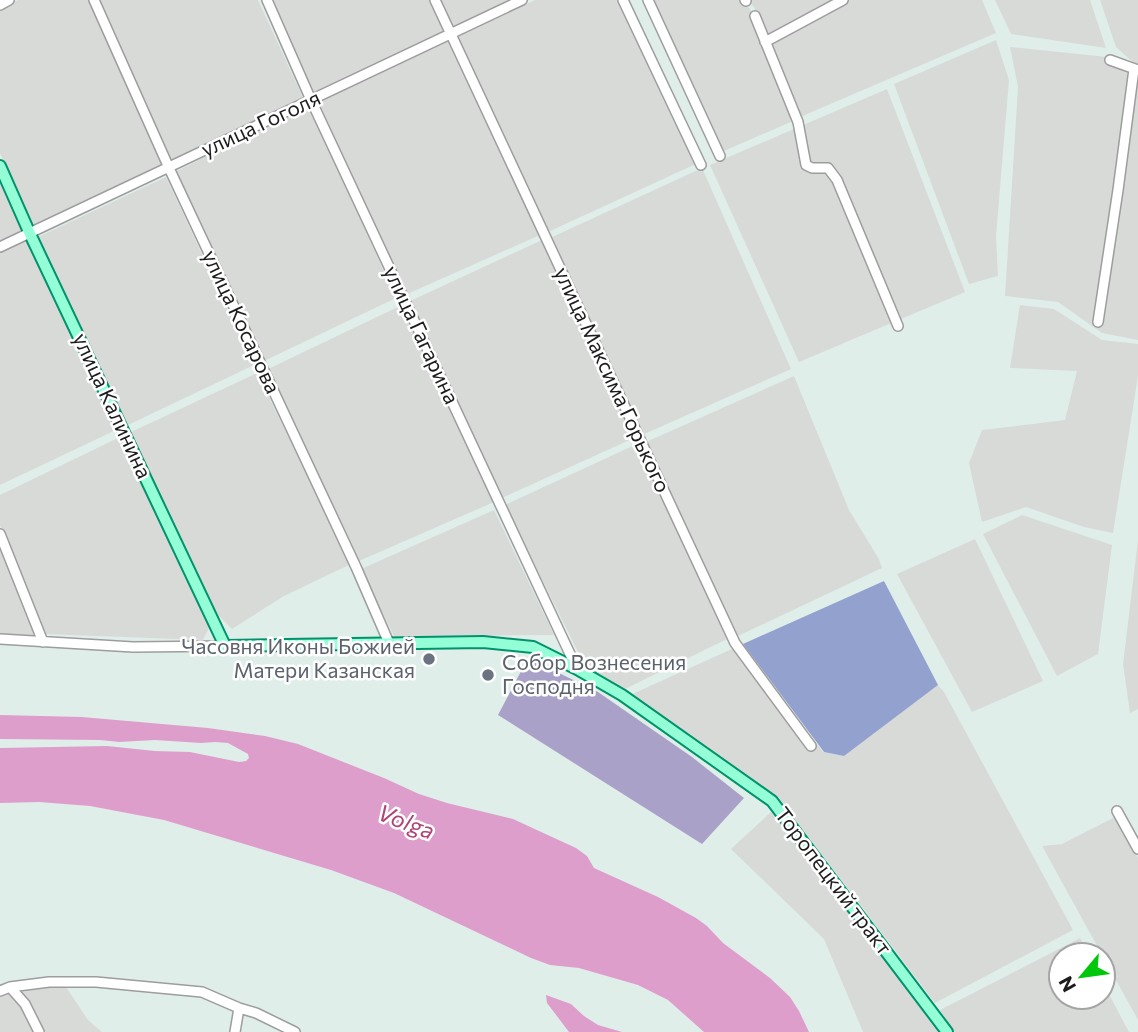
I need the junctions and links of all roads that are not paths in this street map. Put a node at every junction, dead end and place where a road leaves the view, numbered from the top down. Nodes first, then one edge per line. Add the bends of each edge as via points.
1 (9, 0) edge
2 (94, 0) edge
3 (267, 0) edge
4 (435, 0) edge
5 (522, 0) edge
6 (623, 0) edge
7 (648, 0) edge
8 (843, 0) edge
9 (0, 5) edge
10 (755, 16) dead end
11 (450, 34) junction
12 (765, 42) junction
13 (1110, 60) dead end
14 (1136, 70) edge
15 (311, 100) junction
16 (720, 156) dead end
17 (701, 165) dead end
18 (0, 166) edge
19 (169, 168) junction
20 (30, 233) junction
21 (0, 247) edge
22 (1098, 321) dead end
23 (898, 326) dead end
24 (0, 534) edge
25 (0, 639) edge
26 (43, 642) junction
27 (389, 643) junction
28 (225, 646) junction
29 (577, 669) junction
30 (811, 747) dead end
31 (1117, 811) dead end
32 (1138, 849) edge
33 (5, 989) edge
34 (239, 1008) junction
35 (39, 1032) edge
36 (235, 1032) edge
37 (295, 1032) edge
38 (947, 1032) edge

1 - 9 street
2 - 19 street, улица Косарова
3 - 15 street, улица Гагарина
4 - 11 street, улица Максима Горького
5 - 11 street, улица Гоголя
6 - 17 street
7 - 16 street
8 - 12 street
10 - 12 street
11 - 15 street, улица Гоголя
11 - 30 street, улица Максима Горького via 735,643
12 - 23 street via 798,122 806,165 828,168 837,180
13 - 14 street
14 - 22 street
15 - 19 street, улица Гоголя
15 - 29 street, улица Гагарина
18 - 20 main road, улица Калинина
19 - 20 street, улица Гоголя
19 - 27 street, улица Косарова
20 - 21 street, улица Гоголя
20 - 28 main road, улица Калинина
24 - 26 street
25 - 26 street
26 - 28 street
27 - 28 main road, Торопецкий тракт
27 - 29 main road, Торопецкий тракт via 483,642 533,647
29 - 38 main road, Торопецкий тракт via 622,695 772,801
31 - 32 street
33 - 34 street via 49,982 109,983 202,992
33 - 35 street via 25,1004
34 - 36 street
34 - 37 street

